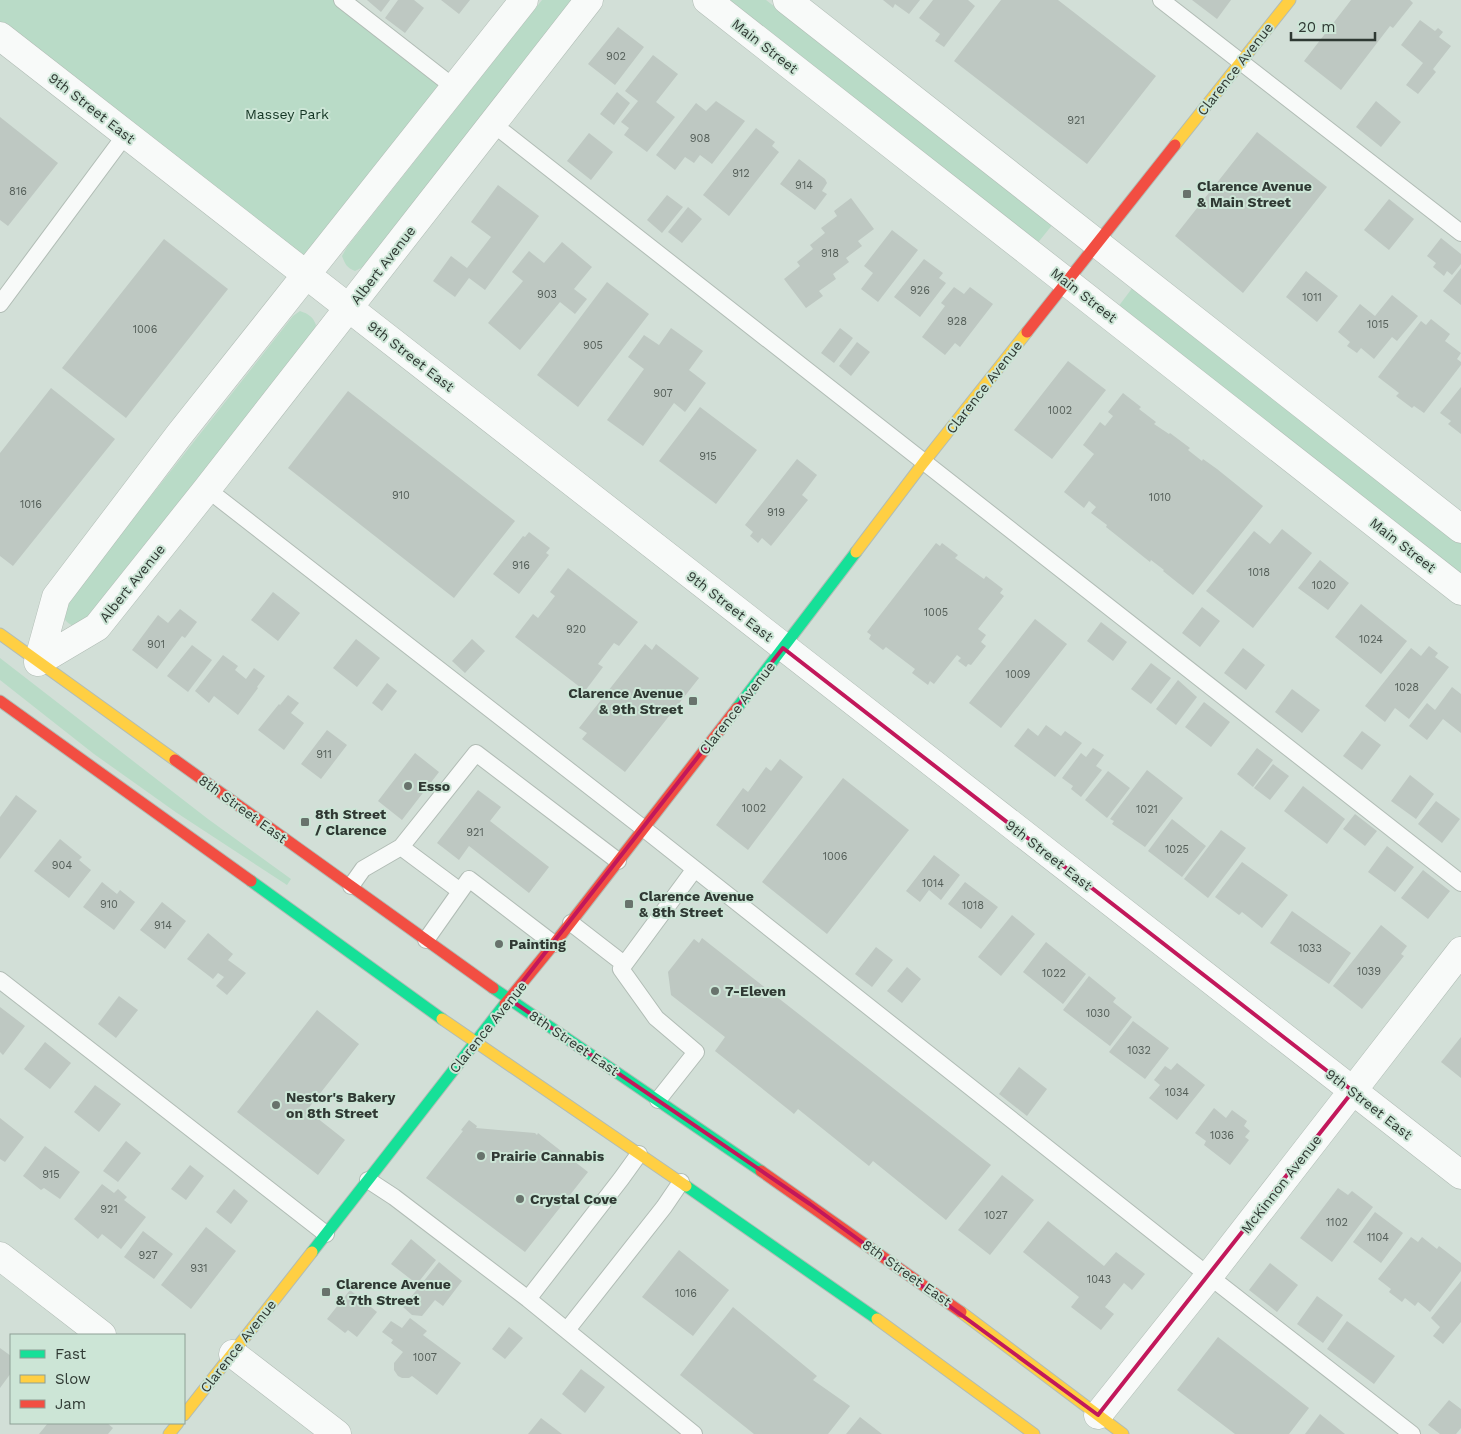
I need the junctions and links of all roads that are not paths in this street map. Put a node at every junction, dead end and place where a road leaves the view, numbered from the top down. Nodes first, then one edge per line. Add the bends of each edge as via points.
1 (342, 0) edge
2 (524, 0) edge
3 (589, 0) edge
4 (707, 0) edge
5 (786, 0) edge
6 (1161, 0) edge
7 (1290, 0) edge
8 (0, 36) edge
9 (1241, 62) junction
10 (455, 88) junction
11 (493, 124) junction
12 (126, 134) junction
13 (1461, 233) edge
14 (1097, 244) junction
15 (306, 273) junction
16 (1067, 282) junction
17 (0, 304) edge
18 (350, 308) junction
19 (924, 462) junction
20 (207, 489) junction
21 (1461, 529) edge
22 (1461, 591) edge
23 (0, 634) edge
24 (783, 648) junction
25 (38, 662) junction
26 (3, 709) edge
27 (643, 828) junction
28 (401, 847) junction
29 (618, 861) junction
30 (694, 870) junction
31 (1461, 883) edge
32 (351, 886) junction
33 (460, 891) junction
34 (571, 923) junction
35 (426, 940) junction
36 (554, 944) junction
37 (1461, 950) edge
38 (624, 964) junction
39 (0, 980) edge
40 (509, 1000) junction
41 (474, 1042) junction
42 (1352, 1091) junction
43 (658, 1100) junction
44 (639, 1154) junction
45 (1461, 1175) edge
46 (368, 1180) junction
47 (681, 1182) junction
48 (326, 1234) junction
49 (0, 1256) edge
50 (1209, 1276) junction
51 (528, 1300) junction
52 (567, 1330) junction
53 (101, 1334) edge
54 (233, 1354) junction
55 (185, 1409) edge
56 (1098, 1415) junction
57 (337, 1434) edge
58 (694, 1434) edge
59 (1034, 1434) edge
60 (1123, 1434) edge
61 (1412, 1434) edge

1 - 10 lane
2 - 10 street
3 - 11 street, Albert Avenue
4 - 16 street, Main Street
5 - 14 street
6 - 9 lane
7 - 9 main road, Clarence Avenue
8 - 12 street, 9th Street East
9 - 13 lane
9 - 14 main road, Clarence Avenue
10 - 15 street
11 - 18 street, Albert Avenue
11 - 19 lane
12 - 15 street, 9th Street East
12 - 17 lane
14 - 16 main road, Clarence Avenue
14 - 21 street
15 - 18 street, 9th Street East
15 - 25 street via 56,597
16 - 19 main road, Clarence Avenue
16 - 22 street, Main Street
18 - 20 street, Albert Avenue
18 - 24 street, 9th Street East
19 - 24 main road, Clarence Avenue
19 - 31 lane
20 - 25 street, Albert Avenue via 97,627
20 - 27 lane
23 - 25 main road, 8th Street East
24 - 27 main road, Clarence Avenue
24 - 42 street, 9th Street East
25 - 32 main road, 8th Street East
26 - 41 main road
27 - 29 main road, Clarence Avenue
27 - 30 lane
28 - 29 lane via 476,753
28 - 32 lane via 363,869
28 - 33 lane
29 - 34 main road, Clarence Avenue
30 - 38 lane
30 - 50 lane
32 - 35 main road, 8th Street East
33 - 35 lane
33 - 36 lane via 469,879
34 - 36 main road, Clarence Avenue
34 - 38 lane
35 - 40 main road, 8th Street East
36 - 40 main road, Clarence Avenue
37 - 42 street, McKinnon Avenue
38 - 43 lane via 621,969 656,1018 696,1052
39 - 48 lane
40 - 41 main road, Clarence Avenue
40 - 43 main road, 8th Street East
41 - 44 main road
41 - 46 main road, Clarence Avenue
42 - 45 street, 9th Street East
42 - 50 street, McKinnon Avenue
43 - 56 main road, 8th Street East via 959,1310
44 - 47 main road
44 - 51 lane
46 - 48 main road, Clarence Avenue
46 - 51 lane
47 - 52 lane
47 - 59 main road via 815,1274
48 - 54 main road, Clarence Avenue
49 - 53 street
50 - 56 street, McKinnon Avenue
50 - 61 lane
51 - 52 lane
52 - 58 lane
54 - 55 main road, Clarence Avenue
54 - 57 street
56 - 60 main road, 8th Street East

